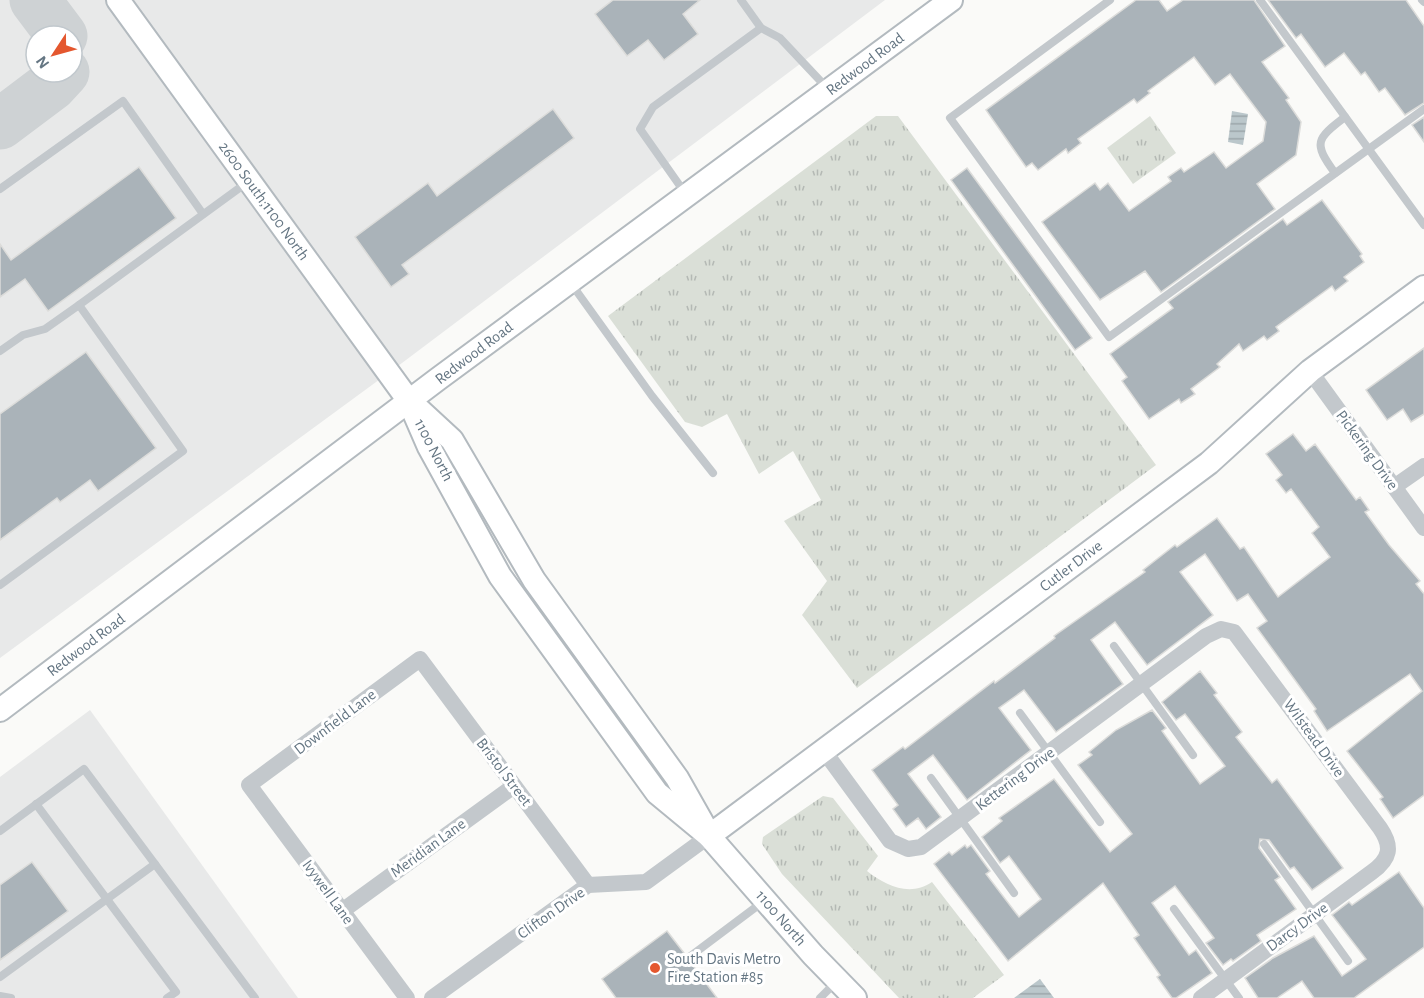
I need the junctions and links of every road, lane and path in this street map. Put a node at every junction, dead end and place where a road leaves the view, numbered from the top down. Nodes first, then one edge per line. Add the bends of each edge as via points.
1 (118, 0) edge
2 (741, 0) edge
3 (951, 0) edge
4 (1110, 0) edge
5 (1260, 0) edge
6 (761, 28) junction
7 (829, 91) junction
8 (1424, 109) edge
9 (1345, 117) junction
10 (1369, 149) junction
11 (1335, 173) junction
12 (249, 181) junction
13 (0, 189) edge
14 (687, 196) junction
15 (203, 214) junction
16 (1424, 225) edge
17 (570, 282) junction
18 (1424, 287) edge
19 (79, 305) junction
20 (0, 351) edge
21 (1310, 371) junction
22 (410, 401) junction
23 (1424, 466) edge
24 (713, 473) dead end
25 (1394, 487) junction
26 (1424, 528) edge
27 (0, 585) edge
28 (1228, 629) joint
29 (1114, 646) dead end
30 (420, 659) joint
31 (1142, 684) junction
32 (0, 710) edge
33 (1020, 713) dead end
34 (824, 751) junction
35 (1050, 753) junction
36 (1193, 755) dead end
37 (931, 778) dead end
38 (249, 785) joint
39 (514, 786) junction
40 (36, 804) junction
41 (961, 819) junction
42 (1100, 822) dead end
43 (0, 831) edge
44 (710, 836) junction
45 (1264, 844) dead end
46 (1389, 854) joint
47 (156, 864) junction
48 (588, 885) junction
49 (1014, 892) dead end
50 (107, 899) junction
51 (766, 900) junction
52 (1174, 909) dead end
53 (342, 911) junction
54 (1314, 915) junction
55 (688, 958) dead end
56 (1348, 961) dead end
57 (0, 977) edge
58 (838, 980) junction
59 (1225, 980) junction
60 (0, 996) edge
61 (11, 998) edge
62 (167, 998) edge
63 (255, 998) edge
64 (407, 998) edge
65 (432, 998) edge
66 (820, 998) edge
67 (855, 998) edge
68 (1200, 998) edge
69 (1239, 998) edge

1 - 12 main road, 2600 South;1100 North
2 - 6 lane
3 - 7 main road, Redwood Road
4 - 11 lane via 950,118 1109,337
5 - 9 lane
6 - 7 lane via 780,38
6 - 14 lane via 653,107 640,129
7 - 14 main road, Redwood Road
8 - 10 lane
9 - 10 lane
9 - 11 lane via 1320,140 1321,154
10 - 11 lane
10 - 16 lane
12 - 15 lane
12 - 22 main road, 2600 South;1100 North
13 - 15 lane via 123,101
14 - 17 main road, Redwood Road
15 - 19 lane
17 - 22 main road, Redwood Road
17 - 24 lane
18 - 21 main road, Cutler Drive
19 - 20 lane via 45,329 23,335
19 - 27 lane via 183,451
21 - 25 street, Pickering Drive
21 - 34 main road, Cutler Drive via 1209,463
22 - 32 main road, Redwood Road
22 - 44 main road, 1100 North via 429,447 514,598 657,793
23 - 25 street
25 - 26 street, Pickering Drive
28 - 31 street, Kettering Drive via 1206,636
28 - 46 street, Wilstead Drive via 1240,636 1380,828 1389,844
29 - 31 lane
30 - 38 street, Downfield Lane
30 - 39 street, Bristol Street
31 - 35 street, Kettering Drive
31 - 36 lane
33 - 35 lane
34 - 41 street, Kettering Drive via 896,845 908,849 921,847
34 - 44 main road, Cutler Drive
35 - 41 street, Kettering Drive
35 - 42 lane
37 - 41 lane
38 - 53 street, Ivywell Lane
39 - 48 street, Bristol Street
39 - 53 street, Meridian Lane
40 - 43 lane
40 - 47 lane via 84,769
40 - 50 lane
41 - 49 lane
44 - 48 street, Clifton Drive via 646,882
44 - 51 main road, 1100 North
45 - 54 lane
46 - 54 street, Darcy Drive via 1380,867
47 - 50 lane
47 - 63 lane
48 - 65 street, Clifton Drive
50 - 57 lane
50 - 62 lane via 176,992
51 - 55 lane
51 - 58 main road, 1100 North
52 - 59 lane
53 - 64 street, Ivywell Lane
54 - 56 lane
54 - 59 street, Darcy Drive
58 - 66 lane
58 - 67 main road, 1100 North
59 - 68 street, Darcy Drive
59 - 69 lane
60 - 61 lane

